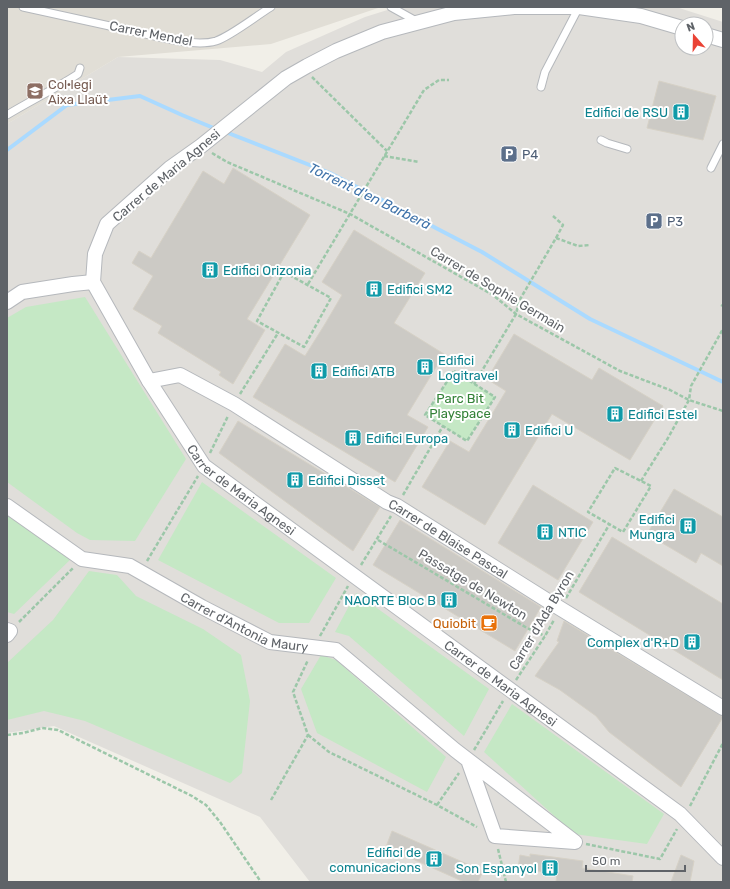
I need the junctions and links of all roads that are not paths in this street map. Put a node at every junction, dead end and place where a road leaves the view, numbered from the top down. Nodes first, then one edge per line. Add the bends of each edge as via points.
1 (23, 7) edge
2 (271, 7) edge
3 (391, 7) edge
4 (525, 7) edge
5 (579, 7) edge
6 (619, 10) edge
7 (418, 22) junction
8 (674, 26) edge
9 (80, 68) dead end
10 (541, 87) dead end
11 (7, 115) edge
12 (601, 140) dead end
13 (723, 144) edge
14 (627, 149) dead end
15 (711, 168) dead end
16 (93, 282) junction
17 (7, 302) edge
18 (149, 381) junction
19 (7, 506) edge
20 (723, 708) edge
21 (468, 760) junction
22 (723, 858) edge

1 - 2 lane, Carrer Mendel via 161,37 204,43 227,35
3 - 7 lane
4 - 5 street
4 - 7 street via 454,13
5 - 6 street
5 - 10 lane via 545,72
6 - 8 street
7 - 16 street, Carrer de Maria Agnesi via 382,32 336,51 286,78 170,168 107,224 95,254
9 - 11 lane via 78,74 57,88
12 - 14 lane
13 - 15 lane
16 - 17 street via 22,292
16 - 18 street, Carrer de Maria Agnesi
18 - 20 street, Carrer de Blaise Pascal via 180,375 234,404 387,502
18 - 22 street, Carrer de Maria Agnesi via 204,466 684,818
19 - 21 street, Carrer d'Antonia Maury via 82,559 130,566 270,642 336,650
21 - 21 street, Carrer d'Antonia Maury via 575,842 495,836

